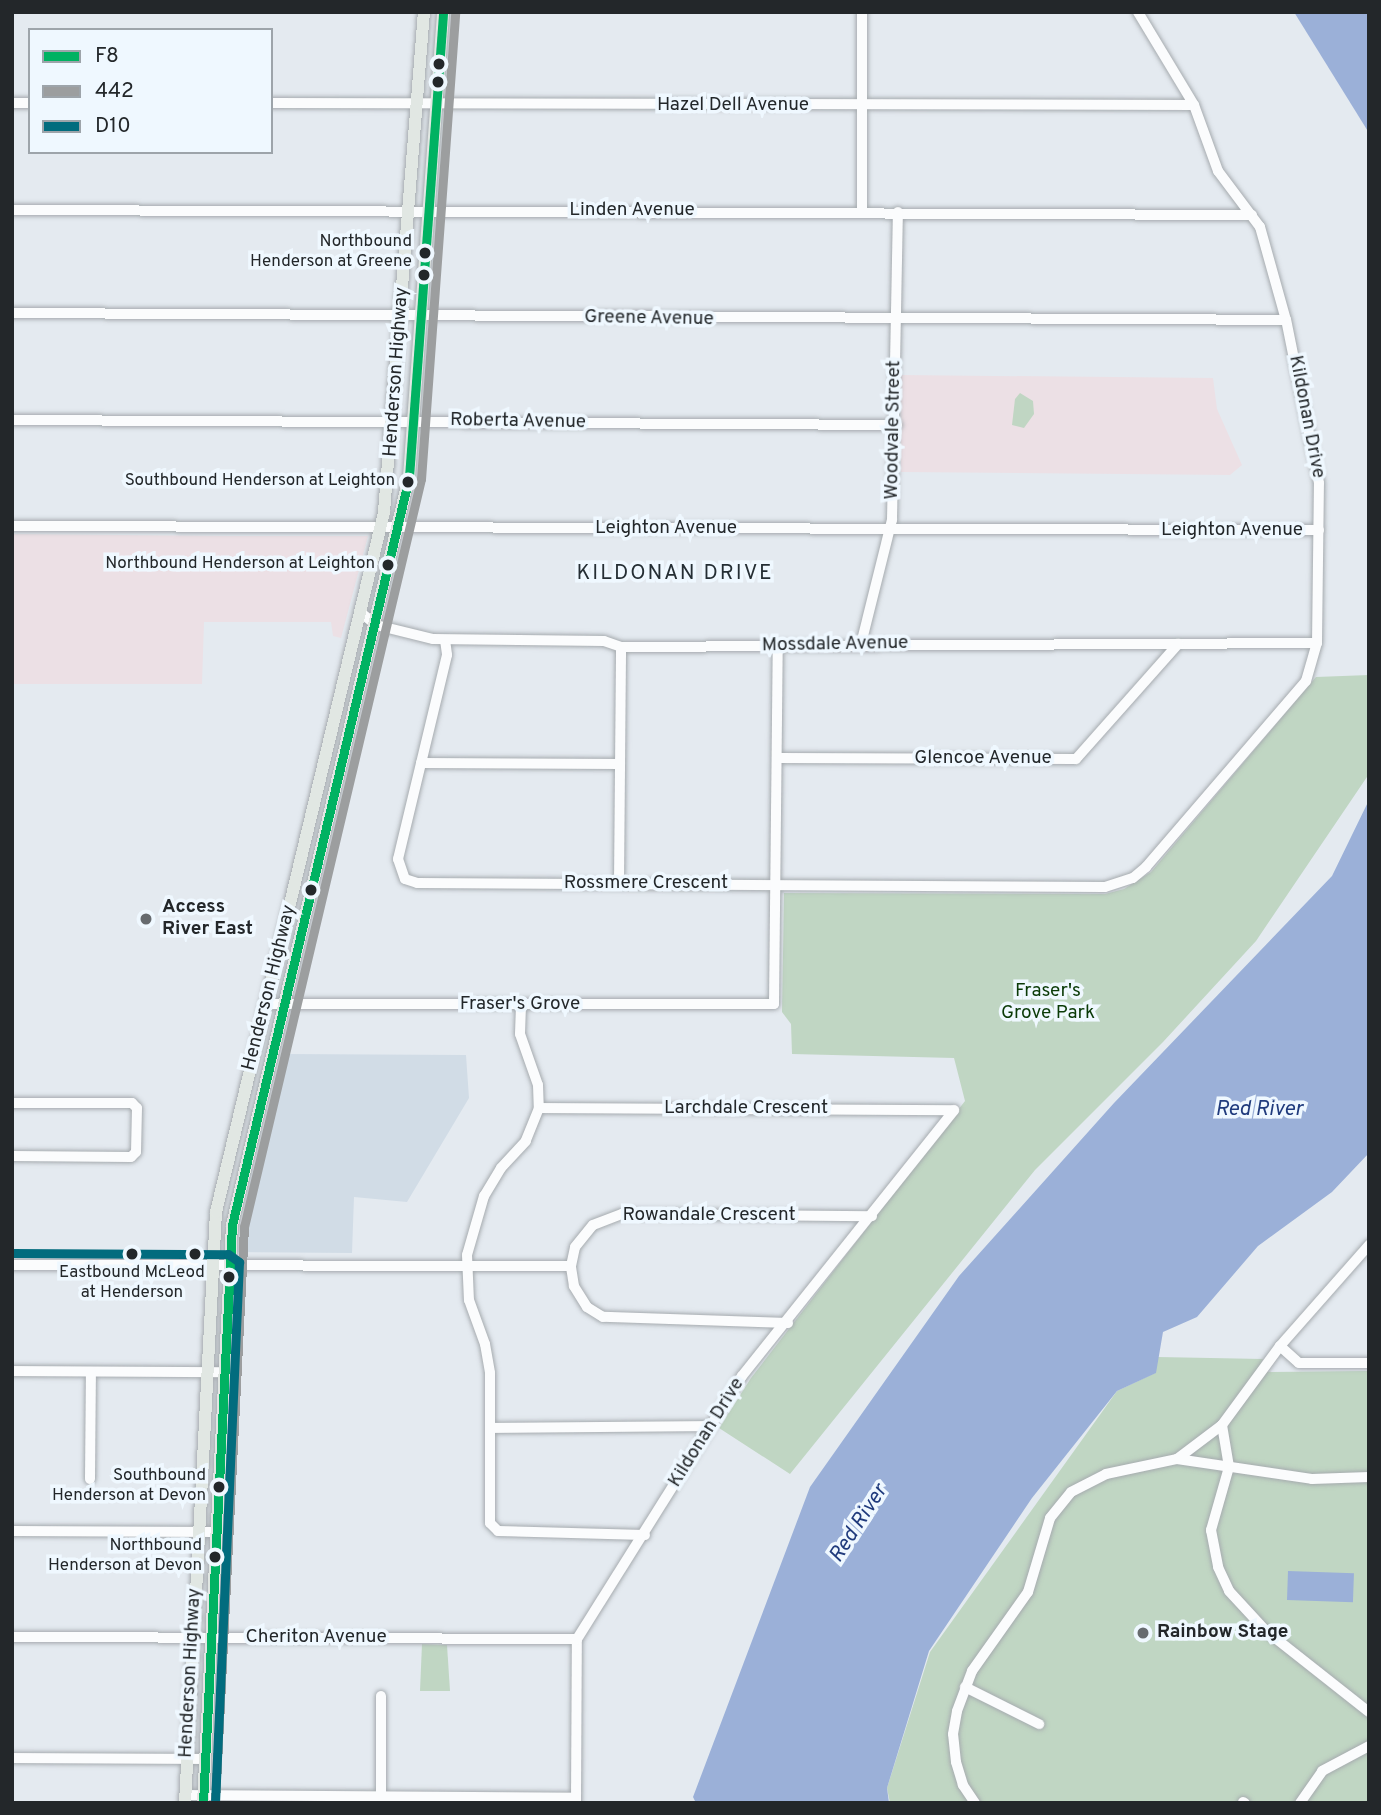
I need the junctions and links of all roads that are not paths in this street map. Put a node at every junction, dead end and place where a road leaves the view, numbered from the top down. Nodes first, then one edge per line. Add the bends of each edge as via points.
1 (424, 12) edge
2 (443, 12) edge
3 (862, 12) edge
4 (1138, 12) edge
5 (273, 103) edge
6 (417, 103) junction
7 (436, 104) junction
8 (1194, 105) junction
9 (861, 106) junction
10 (12, 210) edge
11 (409, 211) junction
12 (428, 211) junction
13 (862, 212) junction
14 (898, 212) junction
15 (1252, 215) junction
16 (12, 313) edge
17 (420, 316) junction
18 (401, 317) junction
19 (1286, 320) junction
20 (894, 321) junction
21 (12, 420) edge
22 (393, 421) junction
23 (412, 421) junction
24 (897, 425) junction
25 (12, 526) edge
26 (380, 528) junction
27 (400, 528) junction
28 (1319, 530) junction
29 (890, 531) junction
30 (360, 612) junction
31 (376, 625) junction
32 (444, 640) junction
33 (1178, 643) junction
34 (1317, 643) junction
35 (860, 645) junction
36 (621, 647) junction
37 (778, 647) junction
38 (337, 709) junction
39 (354, 713) junction
40 (778, 758) junction
41 (421, 763) junction
42 (620, 764) junction
43 (312, 813) junction
44 (330, 816) junction
45 (1133, 878) joint
46 (620, 883) junction
47 (776, 886) junction
48 (285, 1003) junction
49 (266, 1004) junction
50 (521, 1005) junction
51 (12, 1103) edge
52 (539, 1108) junction
53 (954, 1110) joint
54 (233, 1137) junction
55 (249, 1150) junction
56 (12, 1156) edge
57 (872, 1216) junction
58 (1368, 1246) edge
59 (12, 1265) edge
60 (211, 1266) junction
61 (228, 1266) junction
62 (571, 1266) junction
63 (467, 1268) junction
64 (788, 1323) junction
65 (1280, 1346) junction
66 (1369, 1363) edge
67 (12, 1371) edge
68 (91, 1372) junction
69 (205, 1372) junction
70 (223, 1372) junction
71 (1222, 1425) junction
72 (711, 1426) junction
73 (490, 1428) junction
74 (1177, 1459) junction
75 (1228, 1467) junction
76 (1369, 1477) edge
77 (90, 1479) dead end
78 (12, 1531) edge
79 (198, 1532) junction
80 (215, 1532) junction
81 (645, 1535) junction
82 (12, 1637) edge
83 (192, 1637) junction
84 (211, 1637) junction
85 (577, 1639) junction
86 (965, 1687) junction
87 (381, 1696) dead end
88 (1369, 1712) edge
89 (1039, 1724) dead end
90 (1369, 1746) edge
91 (12, 1758) edge
92 (187, 1759) junction
93 (205, 1759) junction
94 (381, 1797) junction
95 (185, 1799) edge
96 (203, 1800) edge
97 (576, 1800) edge
98 (975, 1803) edge
99 (1300, 1803) edge

1 - 6 main road, Henderson Highway
2 - 7 main road, Henderson Highway
3 - 9 street
4 - 8 street, Kildonan Drive
5 - 6 street, Hazel Dell Avenue
6 - 7 street, Hazel Dell Avenue
6 - 11 main road, Henderson Highway
7 - 9 street, Hazel Dell Avenue
7 - 12 main road, Henderson Highway
8 - 9 street, Hazel Dell Avenue
8 - 15 street, Kildonan Drive via 1218,171
9 - 13 street
10 - 11 street, Linden Avenue
11 - 12 street, Linden Avenue
11 - 18 main road, Henderson Highway
12 - 13 street, Linden Avenue
12 - 17 main road, Henderson Highway
13 - 14 street, Linden Avenue
14 - 15 street, Linden Avenue
14 - 20 street, Woodvale Street
15 - 19 street, Kildonan Drive via 1260,227
16 - 18 street, Greene Avenue
17 - 18 street, Greene Avenue
17 - 20 street, Greene Avenue
17 - 23 main road, Henderson Highway
18 - 22 main road, Henderson Highway
19 - 20 street, Greene Avenue
19 - 28 street, Kildonan Drive via 1319,483
20 - 24 street, Woodvale Street
21 - 22 street, Roberta Avenue
22 - 23 street, Roberta Avenue
22 - 26 main road, Henderson Highway
23 - 24 street, Roberta Avenue
23 - 27 main road, Henderson Highway
24 - 29 street, Woodvale Street
25 - 26 street, Leighton Avenue
26 - 27 street, Leighton Avenue
26 - 30 main road, Henderson Highway
27 - 29 street, Leighton Avenue
27 - 31 main road, Henderson Highway
28 - 29 street, Leighton Avenue
28 - 34 street, Kildonan Drive
29 - 35 street, Woodvale Street
30 - 31 street, Mossdale Avenue
30 - 38 main road, Henderson Highway
31 - 32 street, Mossdale Avenue
31 - 39 main road, Henderson Highway
32 - 36 street, Mossdale Avenue via 604,641
32 - 41 street, Rossmere Crescent via 447,655
33 - 34 street, Mossdale Avenue
33 - 35 street, Mossdale Avenue
33 - 40 street, Glencoe Avenue via 1076,759
34 - 45 street, Kildonan Drive via 1306,681
35 - 37 street, Mossdale Avenue
36 - 37 street, Mossdale Avenue
36 - 42 street
37 - 40 street
38 - 39 main road
38 - 43 main road, Henderson Highway
39 - 44 main road, Henderson Highway
40 - 47 street
41 - 42 street
41 - 46 street, Rossmere Crescent via 398,859 405,879 417,883
42 - 46 street
43 - 44 main road
43 - 49 main road, Henderson Highway
44 - 48 main road, Henderson Highway
45 - 47 street, Rossmere Crescent via 1105,887
46 - 47 street, Rossmere Crescent
47 - 50 street, Fraser's Grove via 774,1004
48 - 49 street, Fraser's Grove
48 - 50 street, Fraser's Grove
48 - 55 main road, Henderson Highway
49 - 54 main road, Henderson Highway
50 - 52 street via 520,1034 538,1085
51 - 56 street via 132,1103 137,1108 136,1152 131,1157
52 - 53 street, Larchdale Crescent
52 - 63 street via 526,1141 500,1168 484,1196 474,1220
53 - 57 street, Kildonan Drive
54 - 55 main road
54 - 60 main road, Henderson Highway via 216,1212
55 - 61 main road, Henderson Highway via 236,1198
57 - 62 street, Rowandale Crescent via 614,1215 588,1228 575,1247
57 - 64 street, Kildonan Drive
58 - 65 street
59 - 60 street
60 - 61 street
60 - 69 main road, Henderson Highway
61 - 63 street
61 - 70 main road, Henderson Highway
62 - 63 street
62 - 64 street via 581,1299 596,1314 610,1319
63 - 73 street via 469,1300 488,1358
64 - 72 street, Kildonan Drive via 742,1377
65 - 66 street via 1299,1363
65 - 71 street
67 - 68 street
68 - 69 street
68 - 77 street
69 - 70 street
69 - 79 main road, Henderson Highway
70 - 80 main road, Henderson Highway
71 - 74 street
71 - 75 street
72 - 73 street
72 - 81 street, Kildonan Drive
73 - 81 street via 492,1529
74 - 75 street
74 - 86 street via 1092,1479 1062,1501 1046,1528 1028,1592
75 - 76 street via 1318,1479
75 - 88 street via 1211,1530 1218,1567 1230,1591 1265,1630
78 - 79 street
79 - 80 street
79 - 83 main road, Henderson Highway
80 - 84 main road, Henderson Highway
81 - 85 street, Kildonan Drive
82 - 83 street, Cheriton Avenue
83 - 84 street, Cheriton Avenue
83 - 92 main road, Henderson Highway
84 - 85 street, Cheriton Avenue
84 - 93 main road, Henderson Highway
85 - 97 street
86 - 89 street
86 - 98 street via 953,1734 963,1785
87 - 94 street
90 - 99 street via 1322,1771
91 - 92 street
92 - 93 street
92 - 95 main road, Henderson Highway
93 - 96 main road, Henderson Highway
94 - 96 street
94 - 97 street
95 - 96 street

